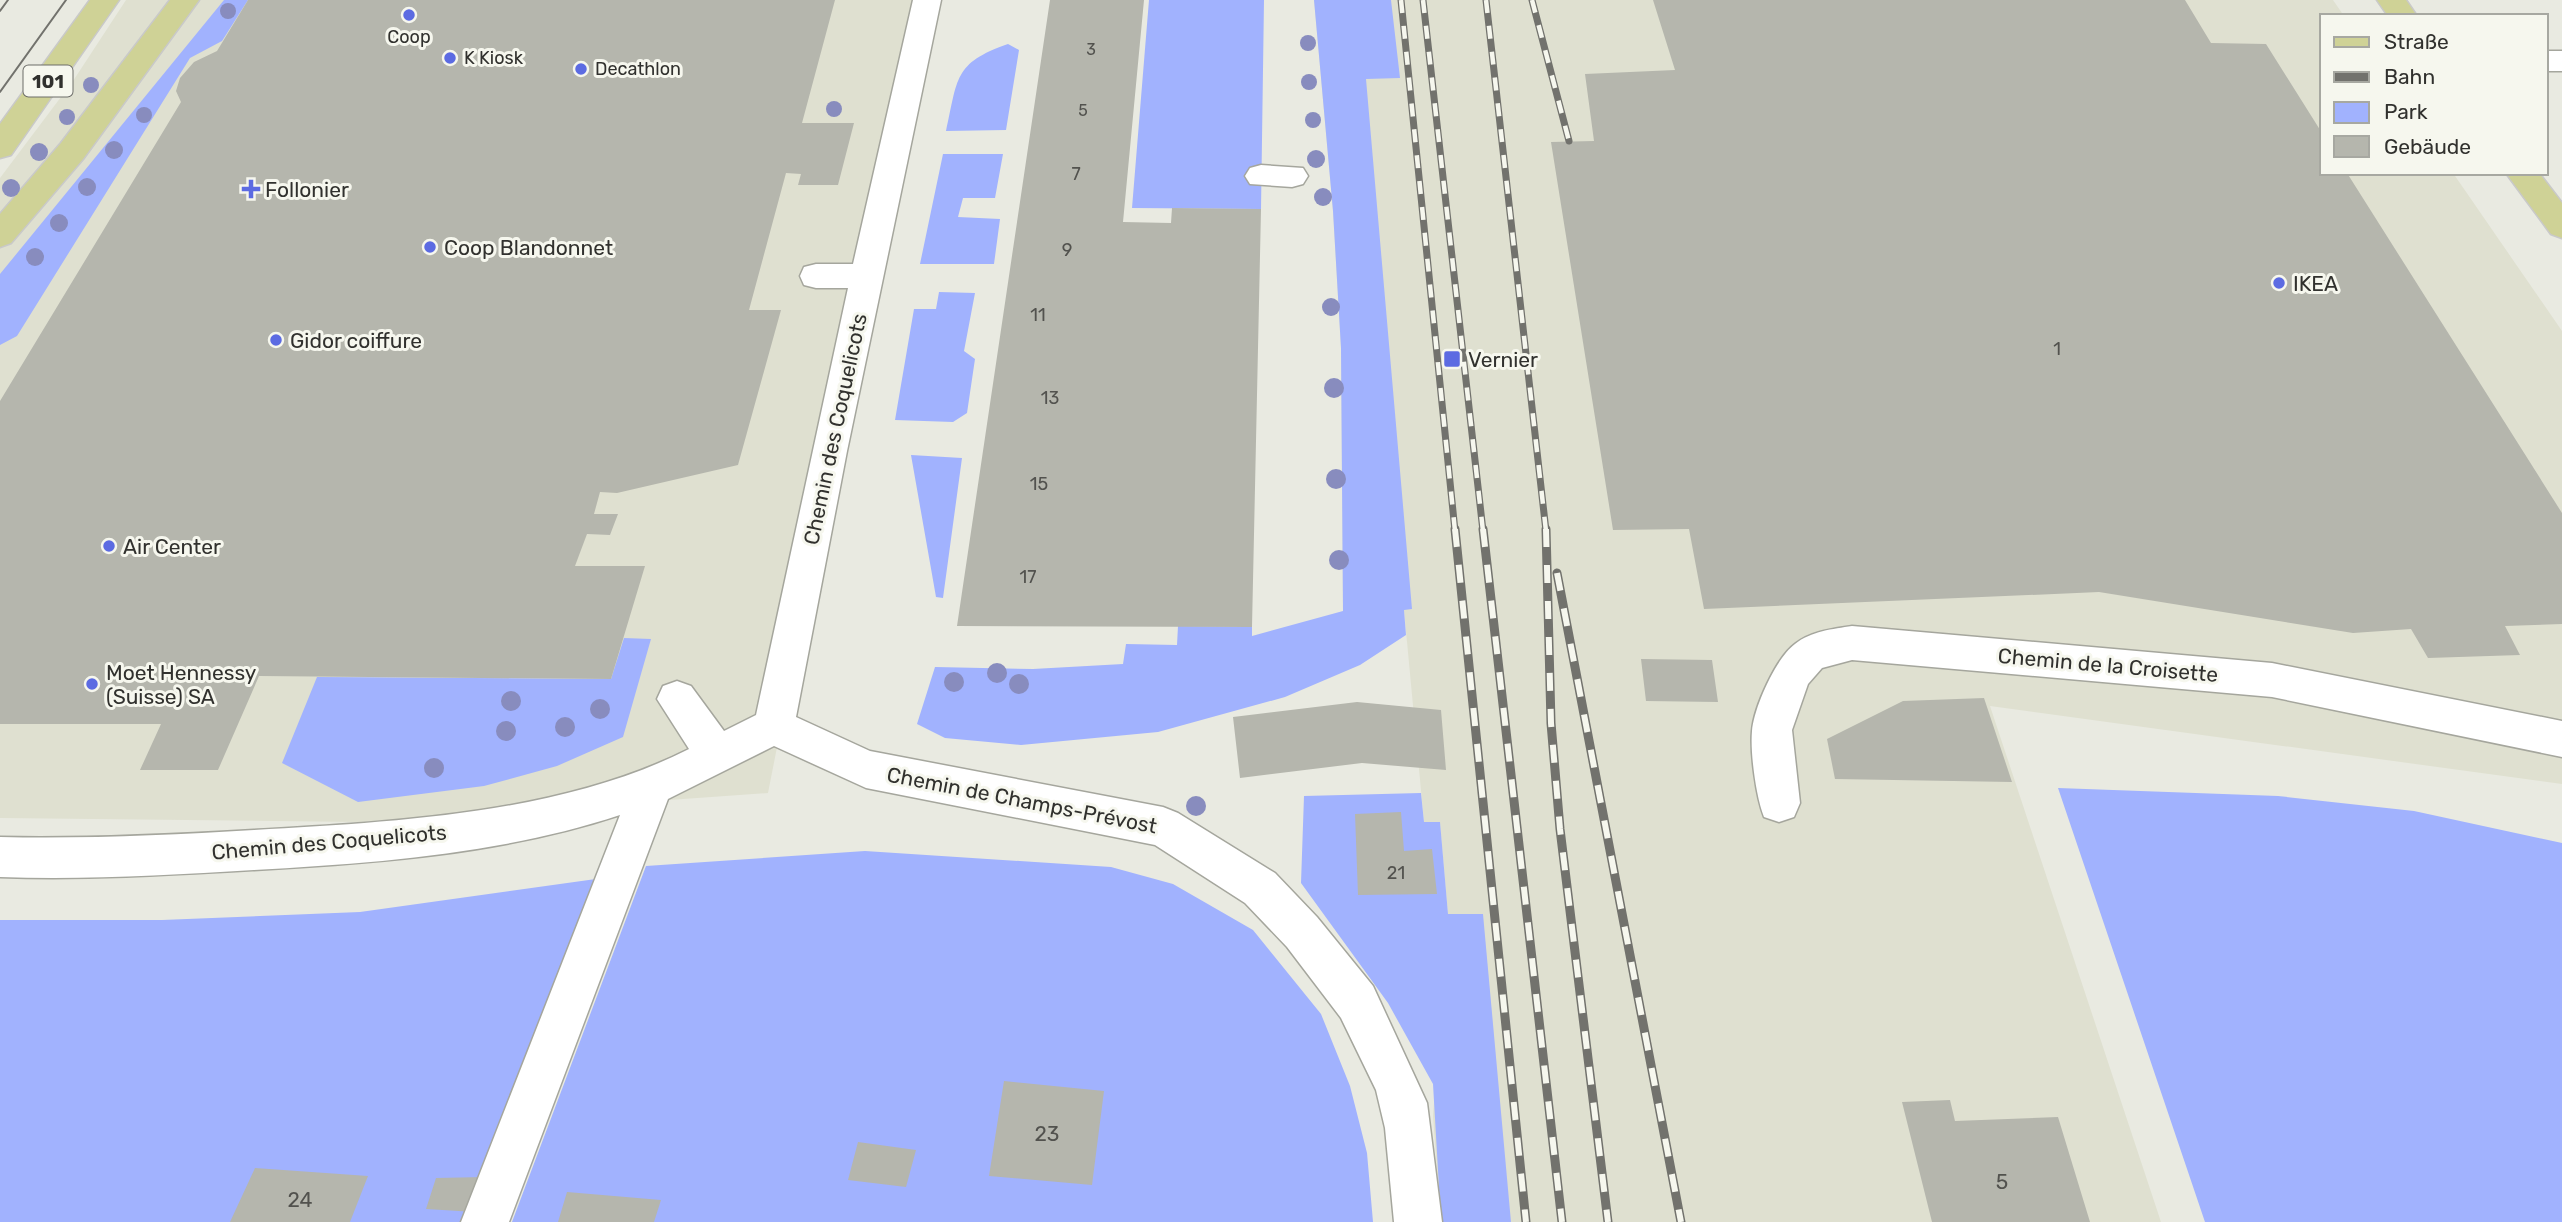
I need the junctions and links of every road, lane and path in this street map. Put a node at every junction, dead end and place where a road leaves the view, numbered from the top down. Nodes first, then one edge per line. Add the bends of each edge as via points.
1 (185, 0) edge
2 (927, 0) edge
3 (100, 7) edge
4 (0, 147) edge
5 (2524, 175) edge
6 (1261, 176) dead end
7 (1293, 176) dead end
8 (2562, 226) edge
9 (0, 235) edge
10 (816, 276) dead end
11 (868, 276) junction
12 (677, 699) dead end
13 (774, 726) junction
14 (2562, 740) edge
15 (716, 754) junction
16 (652, 786) junction
17 (1779, 803) dead end
18 (0, 857) edge
19 (485, 1222) edge
20 (1418, 1222) edge

1 - 9 main road via 72,151
2 - 11 street, Chemin des Coquelicots
3 - 4 main road, 101
5 - 8 main road
6 - 7 street
10 - 11 street
11 - 13 street, Chemin des Coquelicots
12 - 15 street
13 - 15 street, Chemin des Coquelicots
13 - 20 street, Chemin de Champs-Prévost via 866,769 1163,827 1261,888 1357,1002 1394,1078 1409,1128
14 - 17 street, Chemin de la Croisette via 2272,680 1852,643 1823,648 1808,656 1791,675 1772,730
15 - 16 street, Chemin des Coquelicots
16 - 18 street, Chemin des Coquelicots via 543,816 324,847 182,855
16 - 19 street

